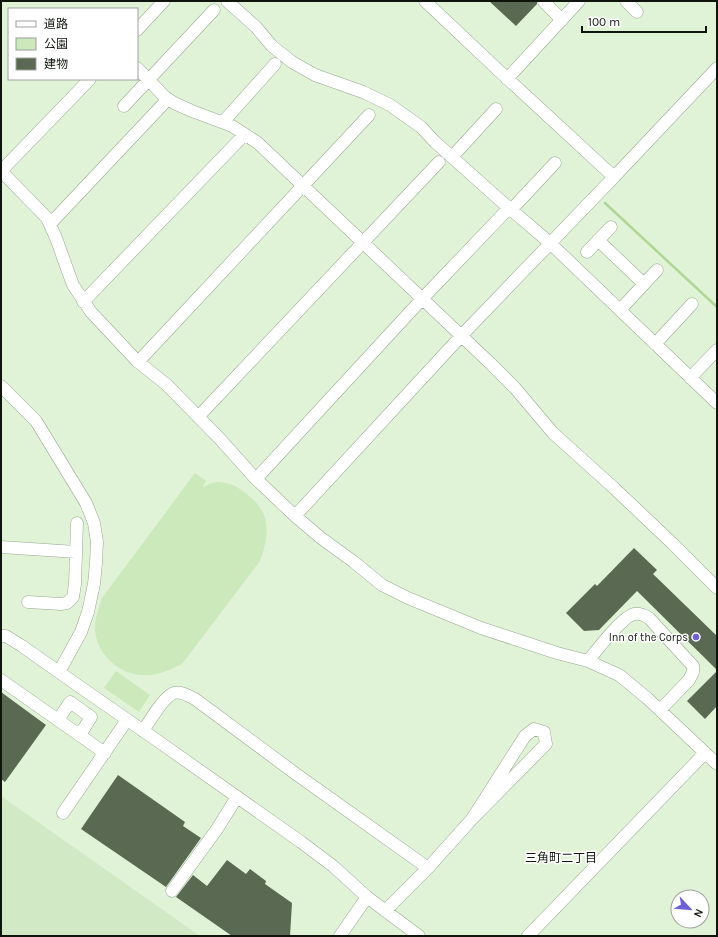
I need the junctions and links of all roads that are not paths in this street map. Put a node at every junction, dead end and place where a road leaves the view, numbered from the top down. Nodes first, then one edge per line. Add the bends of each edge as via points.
1 (164, 1) edge
2 (227, 1) edge
3 (425, 1) edge
4 (579, 1) edge
5 (626, 1) edge
6 (544, 2) dead end
7 (214, 10) dead end
8 (637, 12) dead end
9 (562, 20) junction
10 (138, 29) edge
11 (275, 64) dead end
12 (717, 68) edge
13 (138, 69) edge
14 (507, 79) junction
15 (89, 80) edge
16 (148, 80) junction
17 (168, 99) junction
18 (124, 106) dead end
19 (496, 109) dead end
20 (369, 115) dead end
21 (223, 122) junction
22 (245, 134) junction
23 (452, 157) junction
24 (439, 162) dead end
25 (555, 163) dead end
26 (1, 171) edge
27 (614, 177) junction
28 (303, 186) junction
29 (510, 209) junction
30 (50, 224) junction
31 (611, 227) dead end
32 (598, 240) junction
33 (364, 242) junction
34 (550, 243) junction
35 (587, 252) dead end
36 (657, 270) dead end
37 (644, 284) junction
38 (422, 299) junction
39 (83, 302) junction
40 (692, 304) dead end
41 (620, 310) junction
42 (462, 335) junction
43 (655, 344) junction
44 (717, 350) edge
45 (138, 362) junction
46 (690, 378) junction
47 (1, 386) edge
48 (717, 403) edge
49 (198, 417) junction
50 (256, 479) junction
51 (295, 516) junction
52 (77, 522) dead end
53 (1, 547) edge
54 (76, 552) junction
55 (717, 588) edge
56 (28, 602) dead end
57 (1, 636) edge
58 (588, 661) junction
59 (59, 672) junction
60 (1, 680) edge
61 (660, 710) junction
62 (58, 720) junction
63 (127, 720) junction
64 (143, 731) junction
65 (80, 735) junction
66 (105, 753) junction
67 (705, 753) junction
68 (717, 764) edge
69 (237, 797) junction
70 (63, 813) dead end
71 (472, 819) junction
72 (428, 868) junction
73 (172, 891) dead end
74 (367, 897) junction
75 (385, 911) junction
76 (340, 936) edge
77 (420, 936) edge
78 (528, 936) edge

1 - 10 lane
2 - 23 lane via 256,27 272,46 292,62 315,75 363,92 390,105 421,127
3 - 14 lane
4 - 9 lane
5 - 8 lane
6 - 9 lane
7 - 16 lane
9 - 14 lane
11 - 21 lane
12 - 27 lane
13 - 16 lane
14 - 27 lane
15 - 26 lane
16 - 17 lane
16 - 18 lane
17 - 21 lane
17 - 30 lane
19 - 23 lane
20 - 28 lane
21 - 22 lane
22 - 28 lane
22 - 39 lane
23 - 29 lane
24 - 33 lane
25 - 29 lane
26 - 30 lane via 37,206
27 - 34 lane
28 - 33 lane
28 - 45 lane
29 - 34 lane
29 - 38 lane
30 - 39 lane via 73,285
31 - 32 lane
32 - 35 lane
32 - 37 lane
33 - 38 lane
33 - 49 lane
34 - 41 lane
34 - 42 lane
36 - 37 lane
37 - 41 lane
38 - 42 lane
38 - 50 lane
39 - 45 lane
40 - 43 lane
41 - 43 lane
42 - 51 lane
42 - 55 lane via 515,388 552,434 614,488
43 - 46 lane
44 - 46 lane
45 - 49 lane via 167,385
46 - 48 lane
47 - 59 lane via 36,421 86,503 94,523 97,542 96,563 88,612 81,632
49 - 50 lane
50 - 51 lane
51 - 58 lane via 382,585 481,628
52 - 54 lane
53 - 54 lane
54 - 56 lane via 73,597 67,603 61,604
57 - 59 lane via 6,636
58 - 61 lane via 620,675
58 - 61 lane via 623,621 633,614 649,618 693,666 689,680
59 - 63 lane
60 - 62 lane
61 - 67 lane
62 - 65 lane
62 - 65 lane via 70,702 91,717
63 - 64 lane
63 - 66 lane
64 - 69 lane
64 - 72 lane via 166,698 173,693 183,693 195,699
65 - 66 lane
66 - 70 lane
67 - 68 lane
67 - 78 lane
69 - 73 lane
69 - 74 lane via 333,866
71 - 71 lane via 525,736 534,729 544,732 546,744
71 - 72 lane
72 - 75 lane
74 - 75 lane
74 - 76 lane
75 - 77 lane

